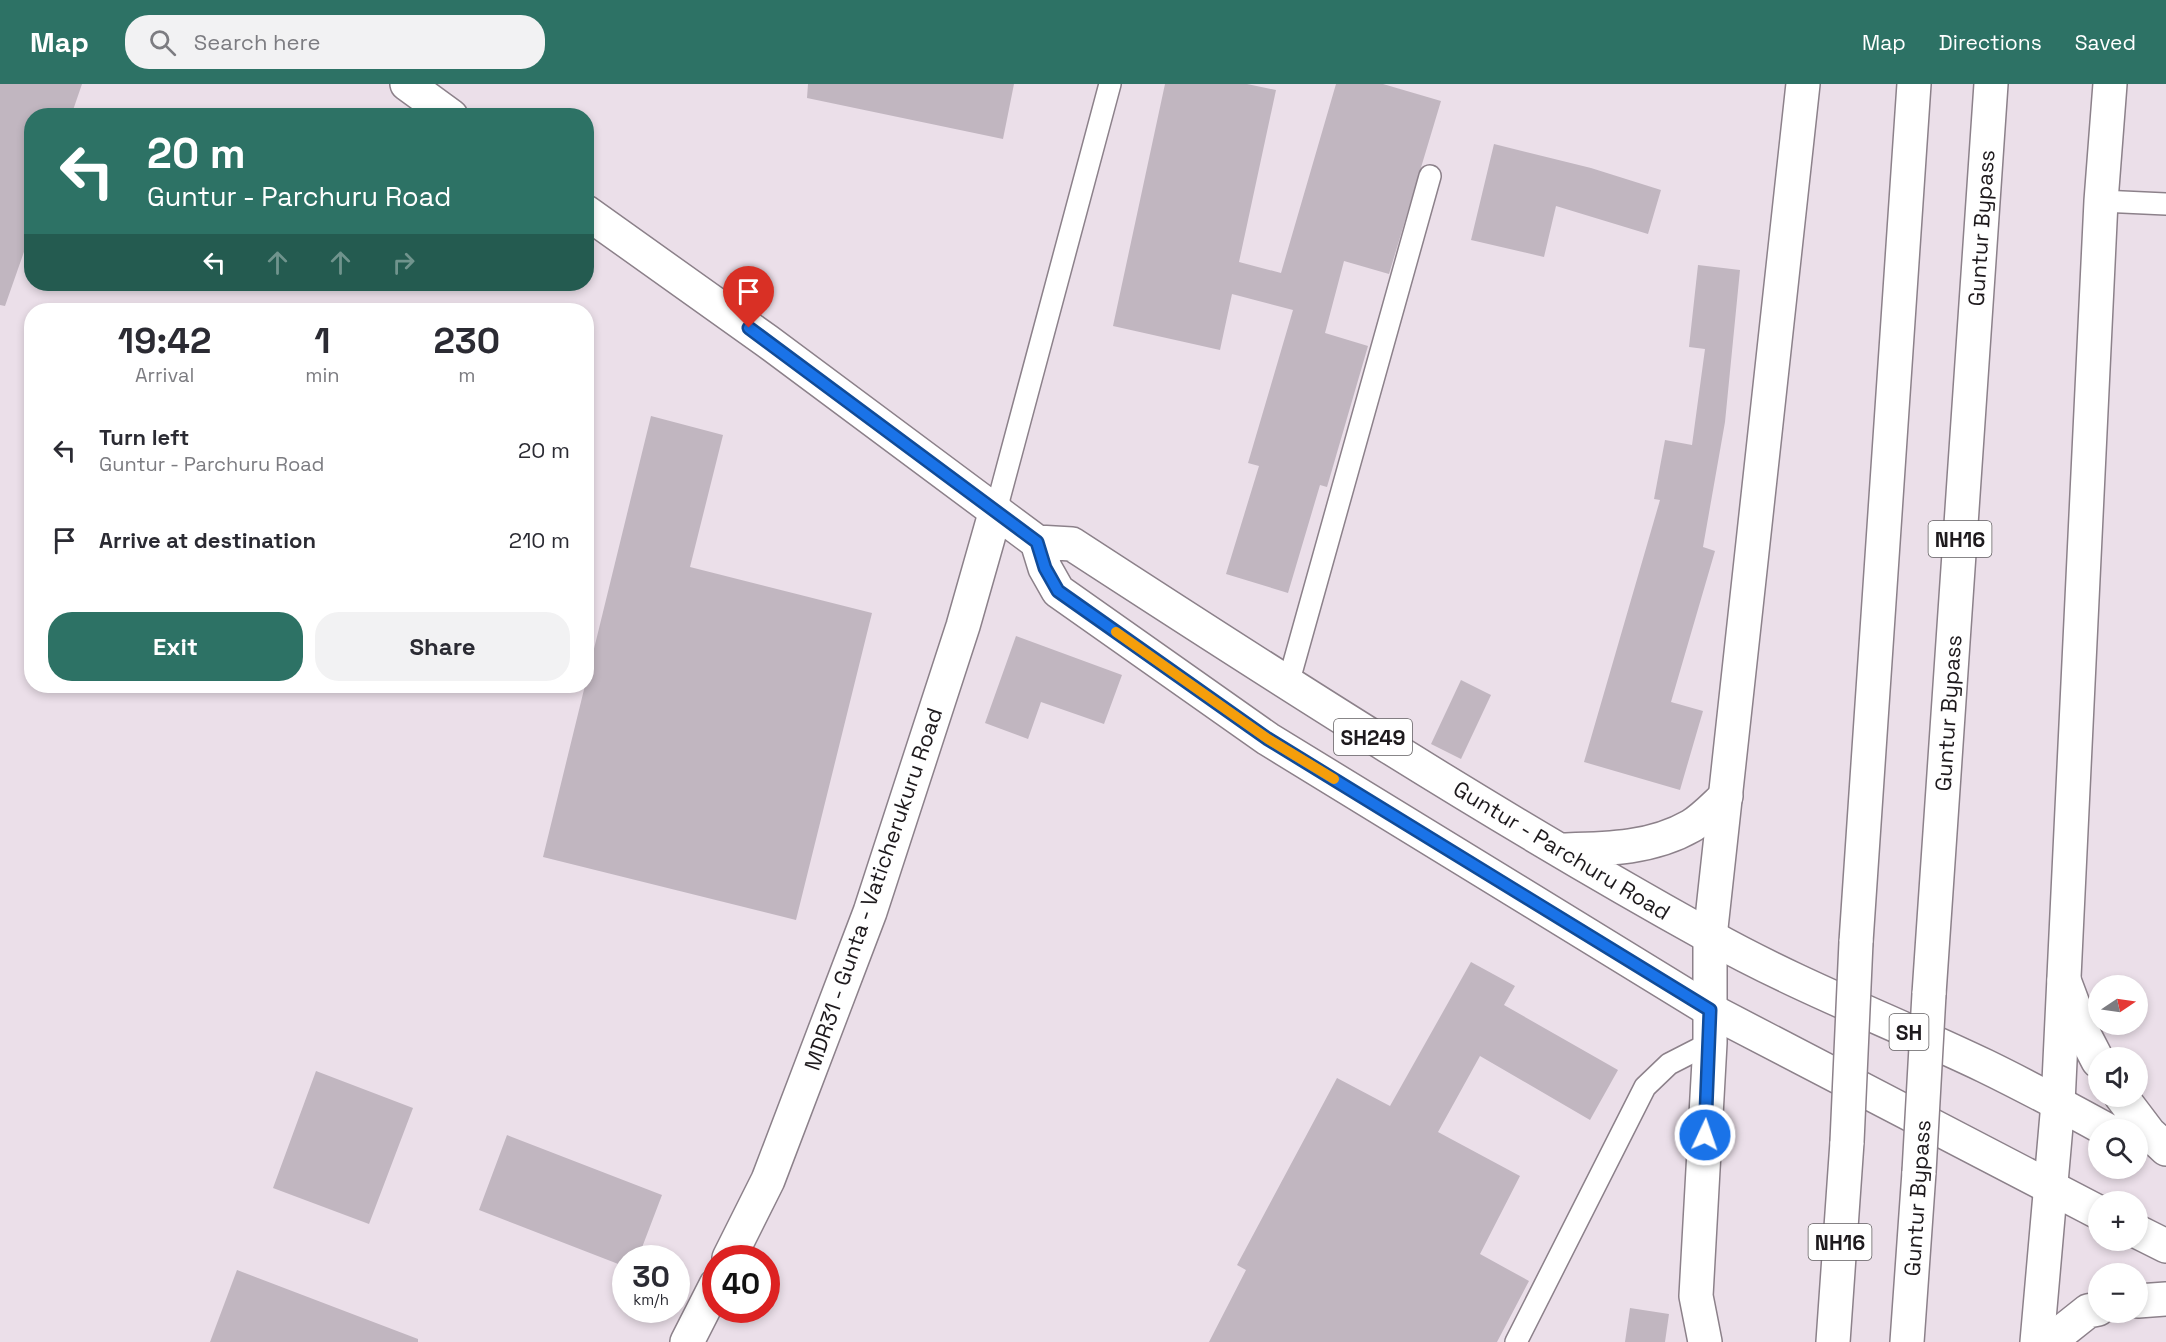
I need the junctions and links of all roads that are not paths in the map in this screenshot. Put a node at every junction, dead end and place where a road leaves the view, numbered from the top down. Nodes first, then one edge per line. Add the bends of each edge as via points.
1 (407, 84) edge
2 (1110, 84) edge
3 (1803, 84) edge
4 (1914, 84) edge
5 (1991, 84) edge
6 (2110, 84) edge
7 (440, 108) edge
8 (1430, 176) dead end
9 (2101, 201) junction
10 (2166, 204) edge
11 (594, 218) edge
12 (996, 510) junction
13 (1037, 542) junction
14 (1288, 684) junction
15 (1726, 796) junction
16 (1560, 850) junction
17 (1710, 937) junction
18 (2064, 980) junction
19 (1710, 1010) junction
20 (1710, 1043) junction
21 (2091, 1047) edge
22 (2058, 1103) junction
23 (2129, 1107) edge
24 (2088, 1120) edge
25 (2166, 1149) edge
26 (2148, 1152) edge
27 (2166, 1162) edge
28 (2051, 1189) junction
29 (2088, 1207) edge
30 (2148, 1237) edge
31 (736, 1245) edge
32 (2166, 1246) edge
33 (2166, 1299) edge
34 (2148, 1300) edge
35 (2088, 1311) edge
36 (702, 1313) edge
37 (687, 1342) edge
38 (1516, 1342) edge
39 (1705, 1342) edge
40 (1833, 1342) edge
41 (1907, 1342) edge
42 (2037, 1342) edge
43 (2049, 1342) edge

1 - 7 main road
2 - 12 lane
3 - 15 main road
4 - 40 main road, NH16, bridge
5 - 41 main road, Guntur Bypass / NH16, bridge
6 - 9 main road
8 - 14 lane
9 - 10 lane
9 - 18 main road
11 - 12 main road
12 - 13 main road
12 - 31 main road, MDR31 - Gunta - Vaticherukuru Road via 963,626 870,912 768,1180
13 - 14 main road, Guntur - Parchuru Road / SH249 via 1072,544
13 - 19 main road, SH249 via 1058,591 1268,739
14 - 16 main road, Guntur - Parchuru Road / SH249
15 - 16 main road via 1692,826 1668,836 1624,848
15 - 17 main road
16 - 17 main road, Guntur - Parchuru Road / SH249
17 - 19 main road
17 - 22 main road, Guntur - Parchuru Road / SH
18 - 21 main road
18 - 22 main road
19 - 20 main road
19 - 28 main road, SH249
20 - 38 lane via 1670,1064 1645,1087
20 - 39 main road via 1696,1296
22 - 24 main road, Guntur - Parchuru Road / SH
22 - 28 main road
23 - 25 main road
26 - 27 main road
28 - 29 main road, SH249
28 - 42 main road
30 - 32 main road
33 - 34 main road
35 - 43 main road
36 - 37 main road

